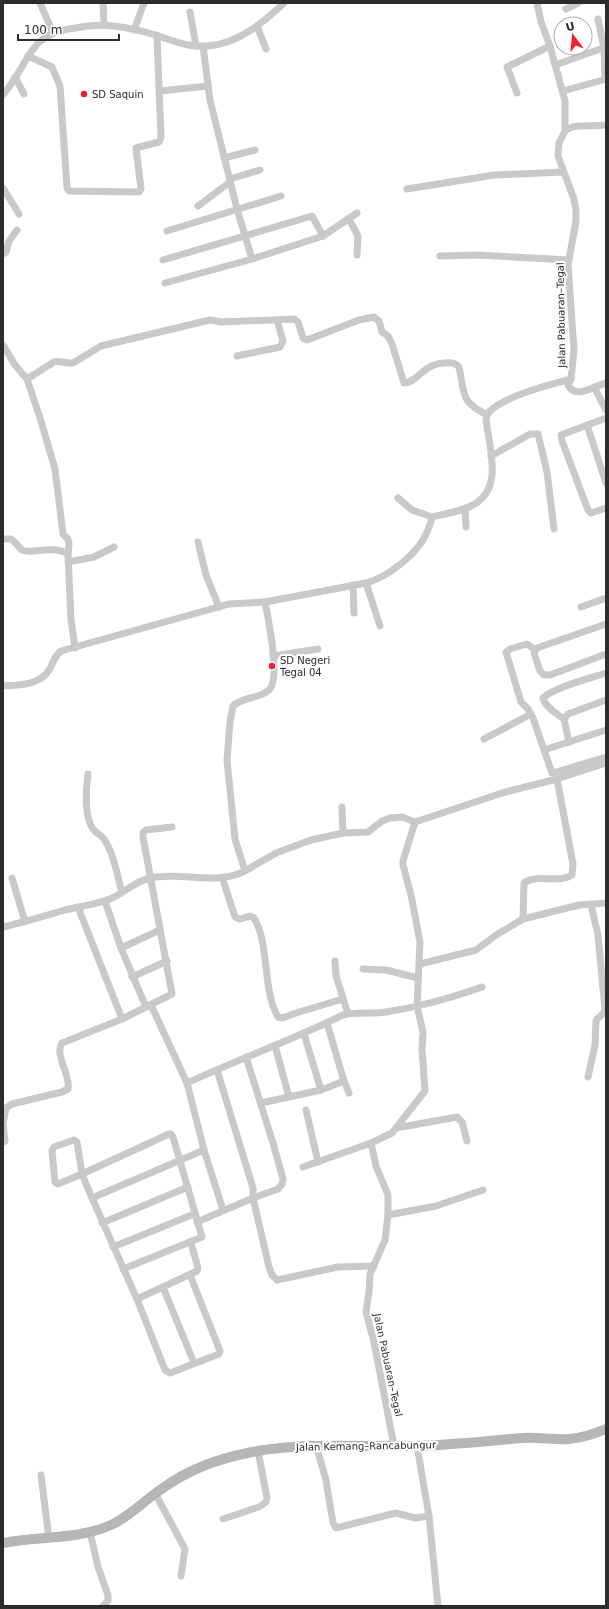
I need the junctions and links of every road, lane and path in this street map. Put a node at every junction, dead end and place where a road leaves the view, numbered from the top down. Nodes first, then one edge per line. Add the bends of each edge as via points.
1 (40, 3) edge
2 (103, 3) edge
3 (144, 3) edge
4 (284, 3) edge
5 (537, 3) edge
6 (578, 3) edge
7 (566, 9) dead end
8 (190, 12) dead end
9 (598, 19) dead end
10 (104, 25) junction
11 (257, 26) junction
12 (134, 30) junction
13 (53, 33) junction
14 (157, 36) junction
15 (200, 46) junction
16 (550, 46) junction
17 (605, 48) edge
18 (266, 49) dead end
19 (28, 56) junction
20 (555, 65) junction
21 (15, 77) junction
22 (208, 86) junction
23 (160, 91) junction
24 (563, 91) junction
25 (517, 93) dead end
26 (24, 94) dead end
27 (3, 95) edge
28 (606, 125) edge
29 (565, 131) junction
30 (255, 150) dead end
31 (224, 158) junction
32 (260, 170) dead end
33 (563, 172) junction
34 (230, 181) junction
35 (3, 188) edge
36 (407, 189) dead end
37 (281, 196) dead end
38 (198, 206) dead end
39 (237, 209) junction
40 (357, 213) dead end
41 (19, 214) dead end
42 (348, 219) junction
43 (17, 230) dead end
44 (167, 231) dead end
45 (245, 236) junction
46 (324, 236) junction
47 (3, 254) edge
48 (357, 255) dead end
49 (440, 256) dead end
50 (252, 259) junction
51 (163, 260) dead end
52 (569, 260) junction
53 (165, 283) dead end
54 (277, 320) junction
55 (3, 345) edge
56 (237, 356) dead end
57 (27, 379) junction
58 (571, 379) junction
59 (606, 383) edge
60 (594, 387) junction
61 (604, 402) edge
62 (606, 410) edge
63 (487, 415) junction
64 (606, 418) edge
65 (587, 425) junction
66 (491, 456) junction
67 (606, 483) edge
68 (398, 498) dead end
69 (465, 508) junction
70 (606, 508) edge
71 (432, 518) junction
72 (466, 527) dead end
73 (554, 529) dead end
74 (3, 539) edge
75 (198, 542) dead end
76 (114, 547) dead end
77 (68, 554) junction
78 (68, 562) junction
79 (366, 583) junction
80 (353, 585) junction
81 (606, 598) edge
82 (265, 602) junction
83 (219, 607) junction
84 (581, 607) dead end
85 (354, 613) dead end
86 (606, 624) edge
87 (380, 626) dead end
88 (75, 648) junction
89 (318, 649) dead end
90 (535, 650) junction
91 (606, 654) edge
92 (273, 656) junction
93 (606, 672) edge
94 (3, 686) edge
95 (606, 700) edge
96 (531, 714) junction
97 (564, 719) junction
98 (606, 730) edge
99 (484, 739) dead end
100 (569, 742) junction
101 (544, 750) junction
102 (606, 757) edge
103 (606, 763) edge
104 (88, 774) dead end
105 (557, 779) junction
106 (342, 807) dead end
107 (415, 822) junction
108 (172, 826) dead end
109 (343, 832) junction
110 (244, 871) junction
111 (222, 877) junction
112 (12, 878) dead end
113 (150, 878) junction
114 (122, 892) junction
115 (105, 901) junction
116 (606, 903) edge
117 (591, 905) junction
118 (78, 907) junction
119 (523, 919) junction
120 (25, 922) junction
121 (3, 928) edge
122 (160, 930) junction
123 (121, 948) junction
124 (168, 961) junction
125 (335, 961) dead end
126 (420, 964) junction
127 (363, 969) dead end
128 (132, 977) junction
129 (418, 978) junction
130 (482, 987) dead end
131 (343, 999) junction
132 (148, 1006) junction
133 (418, 1006) junction
134 (348, 1014) junction
135 (122, 1019) junction
136 (327, 1023) junction
137 (304, 1034) junction
138 (275, 1046) junction
139 (246, 1057) junction
140 (217, 1070) junction
141 (588, 1077) dead end
142 (344, 1081) junction
143 (188, 1083) junction
144 (321, 1090) junction
145 (349, 1093) dead end
146 (289, 1097) junction
147 (261, 1103) junction
148 (306, 1110) dead end
149 (3, 1123) edge
150 (396, 1128) junction
151 (467, 1141) dead end
152 (3, 1142) edge
153 (371, 1143) junction
154 (204, 1150) junction
155 (180, 1159) junction
156 (318, 1162) junction
157 (303, 1167) dead end
158 (82, 1174) junction
159 (188, 1187) junction
160 (483, 1190) dead end
161 (92, 1198) junction
162 (253, 1198) junction
163 (223, 1210) junction
164 (194, 1214) junction
165 (388, 1215) junction
166 (197, 1222) junction
167 (102, 1224) junction
168 (191, 1243) junction
169 (113, 1247) junction
170 (374, 1266) junction
171 (123, 1269) junction
172 (190, 1275) junction
173 (163, 1287) junction
174 (137, 1298) junction
175 (194, 1362) junction
176 (606, 1430) edge
177 (316, 1445) junction
178 (394, 1446) junction
179 (417, 1446) junction
180 (252, 1452) junction
181 (41, 1475) dead end
182 (155, 1493) junction
183 (430, 1516) junction
184 (223, 1519) dead end
185 (90, 1532) junction
186 (49, 1539) junction
187 (3, 1543) edge
188 (181, 1576) dead end
189 (103, 1606) edge
190 (438, 1606) edge

1 - 13 street
2 - 10 street
3 - 12 street
4 - 11 street
5 - 16 street, Jalan Pabuaran–Tegal
6 - 7 street
8 - 15 street
9 - 17 street
10 - 12 street
10 - 13 street
11 - 15 street via 224,43
11 - 18 street
12 - 14 street
13 - 19 street via 39,42
14 - 15 street via 175,43
14 - 23 street
15 - 22 street
16 - 20 street, Jalan Pabuaran–Tegal
16 - 25 street via 507,67
17 - 20 street
17 - 24 street via 603,80
19 - 21 street
19 - 23 street via 52,68 60,86 67,188 71,192 141,190 135,150 159,142 161,138
20 - 24 street, Jalan Pabuaran–Tegal
21 - 26 street
21 - 27 street
22 - 23 street
22 - 31 street
24 - 29 street, Jalan Pabuaran–Tegal via 566,107
28 - 29 street via 574,126
29 - 33 street, Jalan Pabuaran–Tegal via 558,148
30 - 31 street
31 - 34 street
32 - 34 street
33 - 36 street via 494,175
33 - 52 street, Jalan Pabuaran–Tegal via 576,210
34 - 38 street
34 - 39 street
35 - 41 street
37 - 39 street
39 - 44 street
39 - 45 street
40 - 42 street
42 - 46 street
42 - 48 street via 358,236
43 - 47 street
45 - 46 street via 312,216
45 - 50 street
45 - 51 street
46 - 50 street
49 - 52 street via 478,255
50 - 53 street
52 - 58 street, Jalan Pabuaran–Tegal via 574,350
54 - 56 street via 283,341 280,347
54 - 57 street via 210,320 101,346 73,363 54,362
54 - 63 street via 296,319 302,338 307,340 359,320 374,317 392,344 404,383 438,364 457,364 460,367 464,395 469,404
55 - 57 street
57 - 77 street via 55,469 63,534 69,544
58 - 60 street via 568,385 573,391 583,392
58 - 63 street, Jalan Pabuaran–Tegal via 536,389 502,403
59 - 60 street
60 - 61 street
61 - 62 street
63 - 66 street
64 - 65 street
65 - 67 street
65 - 70 street via 561,435 562,441 588,510 591,513
66 - 69 street via 492,479 489,490 478,502
66 - 73 street via 530,434 538,434 547,472
68 - 71 street via 412,510
69 - 71 street
69 - 72 street
71 - 79 street via 425,536 399,565 385,575
74 - 77 street via 11,539 22,550 47,549
75 - 83 street via 206,576
76 - 78 street via 94,557
77 - 78 street
78 - 88 street
79 - 80 street
79 - 87 street
80 - 82 street
80 - 85 street
81 - 84 street
82 - 83 street
82 - 92 street
83 - 88 street
86 - 90 street
88 - 94 street via 57,654 48,672 42,677 29,683
89 - 92 street
90 - 91 street via 540,670 544,675
90 - 96 street via 527,644 506,652 521,702
92 - 110 street via 274,678 270,689 236,703 230,722 228,770 235,839
93 - 97 street via 557,690 543,698 549,707
95 - 97 street via 568,714
96 - 99 street
96 - 101 street
97 - 100 street
98 - 100 street
100 - 101 street
101 - 102 street via 552,773
103 - 105 street
104 - 114 street via 85,792 89,820 93,829 104,838
105 - 107 street via 502,793
105 - 119 street via 573,864 572,874 561,878 532,879 524,883
106 - 109 street
107 - 109 street via 402,817 390,818 368,832
107 - 126 street via 403,865 418,924
108 - 113 street via 146,830 143,834
109 - 110 street via 298,844
110 - 111 street
111 - 113 street
111 - 131 street via 235,917 240,919 250,916 256,921 278,1017 282,1018
112 - 120 street
113 - 114 street via 133,884
113 - 122 street
114 - 115 street
115 - 118 street
115 - 123 street
116 - 117 street
117 - 119 street via 579,905
117 - 141 street via 598,935 606,1010 596,1021
118 - 120 street
118 - 135 street
119 - 126 street via 476,950
120 - 121 street
122 - 123 street
122 - 124 street
123 - 128 street
124 - 128 street
124 - 132 street via 172,994
125 - 131 street via 336,976
126 - 129 street
127 - 129 street via 386,970
128 - 132 street
129 - 133 street
130 - 133 street
131 - 134 street
132 - 135 street
132 - 143 street
133 - 134 street via 379,1013
133 - 150 street via 423,1032 425,1090
134 - 136 street
135 - 149 street via 62,1042 60,1050 68,1090 12,1104 6,1108
136 - 137 street
136 - 142 street
137 - 138 street
137 - 144 street
138 - 139 street
138 - 146 street
139 - 140 street
139 - 147 street
140 - 143 street
140 - 162 street via 253,1188
142 - 144 street
142 - 145 street
143 - 154 street
144 - 146 street
146 - 147 street
147 - 162 street via 282,1184 278,1189
148 - 156 street
149 - 152 street
150 - 151 street via 457,1117 462,1122
150 - 153 street via 392,1133
153 - 156 street
153 - 165 street, Jalan Pabuaran–Tegal via 376,1166 388,1195
154 - 155 street
154 - 163 street
155 - 158 street via 172,1134 168,1134
155 - 159 street
155 - 161 street
156 - 157 street
158 - 158 street via 76,1140 52,1149 56,1184
158 - 161 street
159 - 164 street
159 - 167 street
160 - 165 street via 436,1206
161 - 167 street
162 - 163 street
162 - 170 street via 269,1267 274,1278 282,1279 338,1267
163 - 166 street
164 - 166 street
164 - 169 street
165 - 170 street, Jalan Pabuaran–Tegal via 384,1240
166 - 168 street via 202,1237
167 - 169 street
168 - 171 street
168 - 172 street via 198,1268
169 - 171 street
170 - 178 street, Jalan Pabuaran–Tegal via 369,1280 366,1316 374,1342
171 - 174 street
172 - 173 street
172 - 175 street via 220,1351 219,1354
173 - 174 street
173 - 175 street
174 - 175 street via 165,1370 170,1373
176 - 179 street, Jalan Kemang–Rancabungur via 570,1439 536,1437
177 - 178 street, Jalan Kemang–Rancabungur
177 - 180 street, Jalan Kemang–Rancabungur
177 - 183 street via 336,1528 396,1513 414,1518
178 - 179 street, Jalan Kemang–Rancabungur
179 - 183 street
180 - 182 street, Jalan Kemang–Rancabungur via 214,1461 186,1472
180 - 184 street via 267,1498 266,1502 264,1506
181 - 186 street
182 - 185 street, Jalan Kemang–Rancabungur via 119,1521
182 - 188 street via 185,1549
183 - 190 street
185 - 186 street, Jalan Kemang–Rancabungur
185 - 189 street via 108,1595 108,1601
186 - 187 street, Jalan Kemang–Rancabungur

